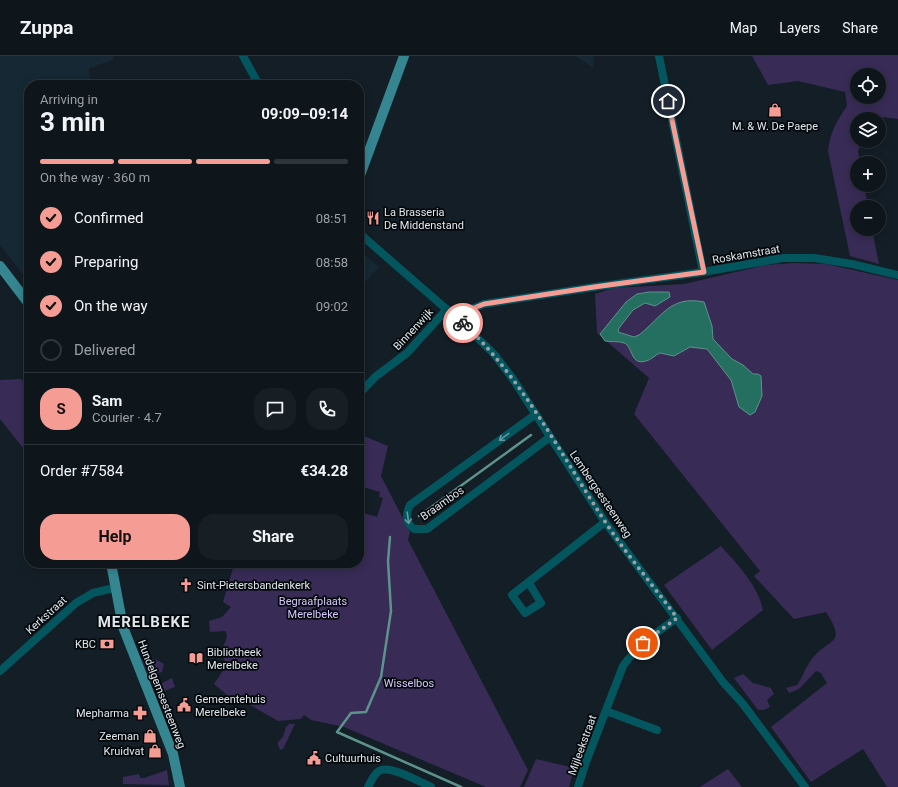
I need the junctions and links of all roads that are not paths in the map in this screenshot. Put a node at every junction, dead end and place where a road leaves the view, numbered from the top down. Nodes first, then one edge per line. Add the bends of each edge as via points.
1 (243, 56) edge
2 (404, 56) edge
3 (659, 56) edge
4 (256, 80) edge
5 (364, 164) edge
6 (364, 237) edge
7 (0, 266) edge
8 (704, 272) junction
9 (898, 275) edge
10 (24, 297) edge
11 (447, 309) junction
12 (460, 321) junction
13 (364, 389) edge
14 (536, 414) junction
15 (550, 437) junction
16 (605, 522) junction
17 (112, 568) edge
18 (529, 583) dead end
19 (114, 588) junction
20 (677, 618) junction
21 (0, 671) edge
22 (606, 711) junction
23 (656, 730) dead end
24 (180, 787) edge
25 (368, 787) edge
26 (431, 787) edge
27 (578, 787) edge
28 (804, 787) edge

1 - 4 street
2 - 5 main road
3 - 8 street
6 - 11 street, Lembergsesteenweg
7 - 10 main road
8 - 9 street, Roskamstraat via 767,259 796,257 842,262
8 - 12 street, Roskamstraat via 484,304 474,308
11 - 12 street, Lembergsesteenweg
11 - 13 street, Binnenwijk via 407,353
12 - 14 street, Lembergsesteenweg via 494,354
14 - 15 street, Lembergsesteenweg
14 -> 15 street, Braambos via 410,505 407,517 409,524 414,528 427,528
15 - 16 street, Lembergsesteenweg
16 - 18 street
16 - 20 street, Lembergsesteenweg
17 - 19 main road, Hundelgemsesteenweg
19 - 21 street, Kerkstraat via 93,593 76,603
19 - 24 main road, Hundelgemsesteenweg via 123,627 172,754
20 - 22 street, Mijleekstraat via 632,654 623,666
20 - 28 street, Lembergsesteenweg
22 - 23 street, Mijleekstraat
22 - 27 street, Mijleekstraat
25 - 26 street via 381,770 396,771

